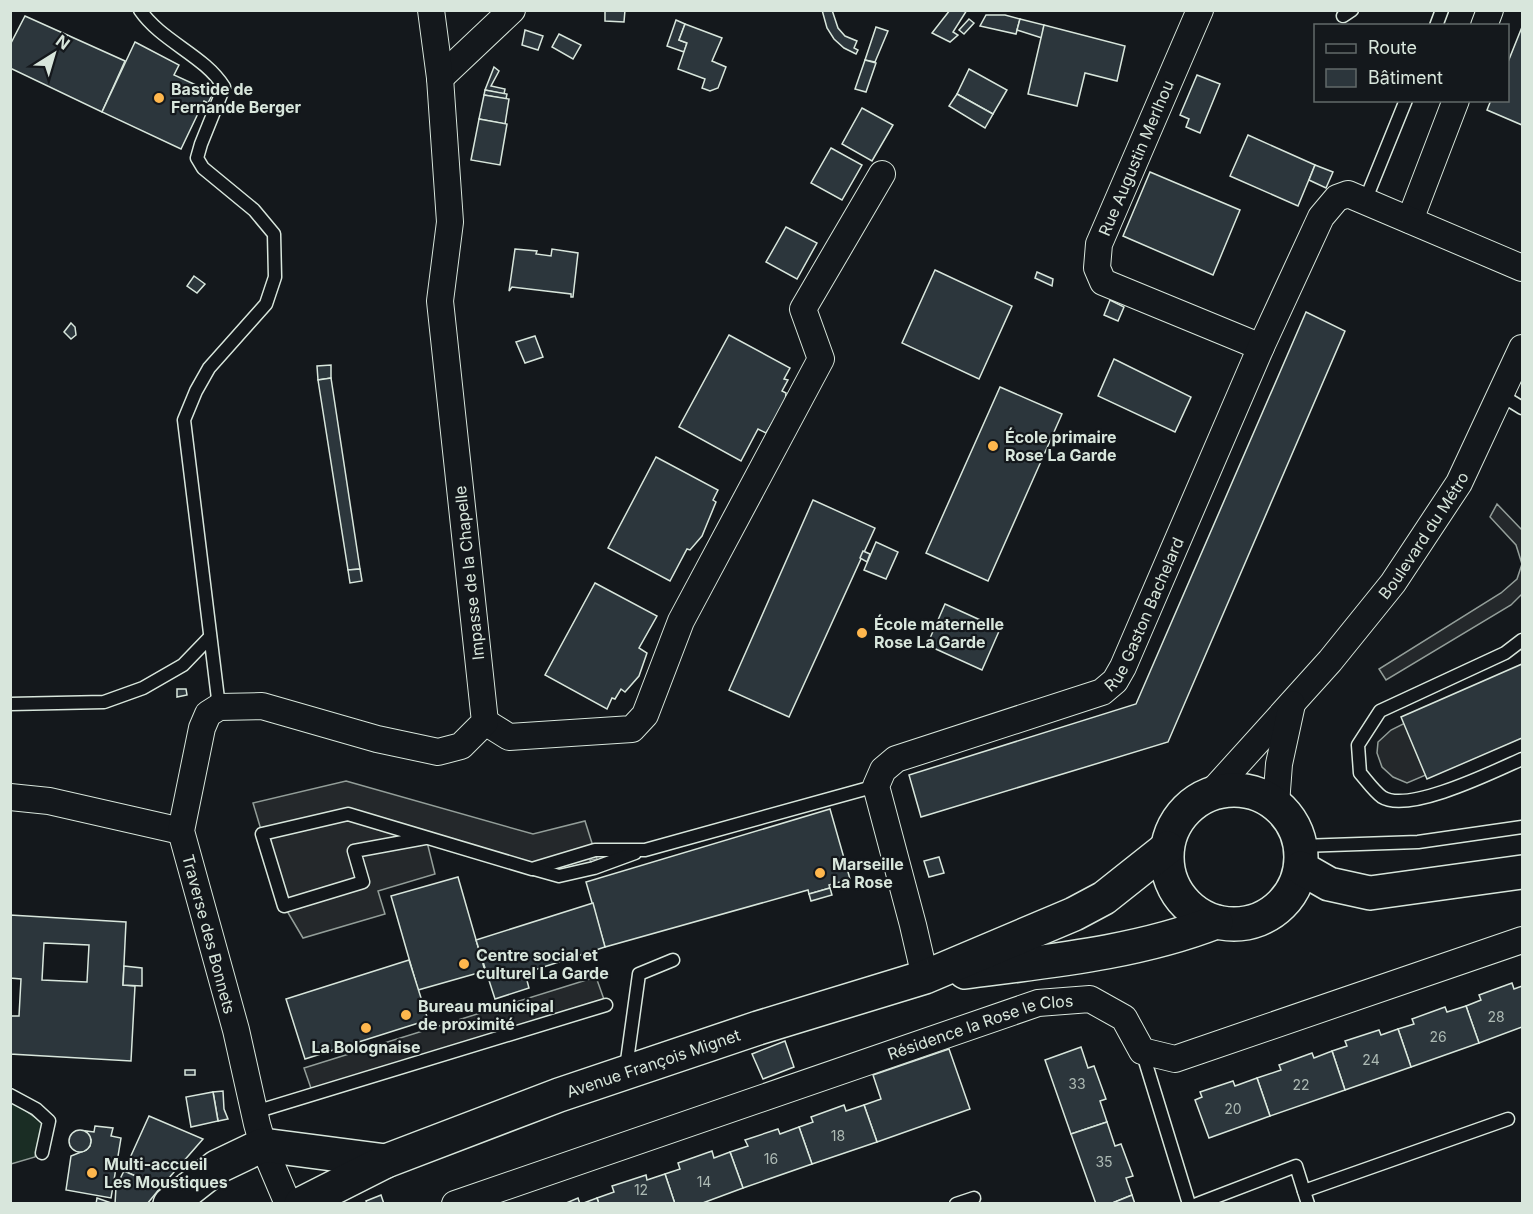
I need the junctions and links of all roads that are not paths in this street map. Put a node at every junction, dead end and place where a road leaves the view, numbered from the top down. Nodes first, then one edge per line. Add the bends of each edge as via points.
1 (140, 10) edge
2 (431, 10) edge
3 (512, 10) edge
4 (1200, 10) edge
5 (440, 78) junction
6 (1405, 102) edge
7 (1455, 102) edge
8 (882, 174) dead end
9 (1365, 201) junction
10 (1410, 220) junction
11 (1522, 268) edge
12 (1261, 347) junction
13 (1522, 348) edge
14 (1512, 402) edge
15 (210, 637) junction
16 (1522, 640) edge
17 (10, 704) edge
18 (1292, 704) junction
19 (219, 706) junction
20 (485, 722) junction
21 (1522, 759) edge
22 (876, 786) junction
23 (1210, 794) junction
24 (10, 797) edge
25 (1276, 804) junction
26 (1522, 826) edge
27 (181, 831) junction
28 (425, 838) junction
29 (1167, 848) junction
30 (1301, 857) junction
31 (1522, 872) edge
32 (1360, 892) junction
33 (1282, 905) junction
34 (1215, 922) junction
35 (1522, 940) edge
36 (673, 960) dead end
37 (925, 977) junction
38 (606, 1005) dead end
39 (1142, 1051) junction
40 (626, 1073) junction
41 (10, 1095) edge
42 (255, 1112) junction
43 (1508, 1119) dead end
44 (264, 1145) junction
45 (42, 1153) dead end
46 (386, 1161) junction
47 (1304, 1191) junction
48 (974, 1197) dead end
49 (170, 1203) edge
50 (288, 1203) edge
51 (301, 1203) edge
52 (455, 1203) edge
53 (956, 1203) edge
54 (1189, 1203) edge
55 (1197, 1203) edge
56 (1308, 1203) edge

1 - 15 lane via 150,24 216,74 224,87 197,158 203,168 254,210 274,234 275,277 266,304 209,368 184,420
2 - 5 street, Impasse de la Chapelle
3 - 5 street
4 - 12 street, Rue Augustin Merlhou via 1099,244 1097,268 1103,282
5 - 20 street, Impasse de la Chapelle via 450,222 440,301
6 - 9 lane
7 - 10 street
8 - 20 street via 803,309 820,359 681,621 645,716 632,729 509,737
9 - 10 street, Rue Gaston Bachelard
9 - 12 street, Rue Gaston Bachelard via 1348,194 1337,198 1321,217
10 - 11 street, Rue Gaston Bachelard
12 - 22 street, Rue Gaston Bachelard via 1115,681 1102,692 896,759 883,770
13 - 14 street, Boulevard du Métro
14 - 18 street, Boulevard du Métro via 1393,583
15 - 17 lane via 183,665 143,688 104,702
15 - 19 lane
16 - 21 lane via 1506,653 1380,711 1358,745 1360,773 1383,798 1407,801 1438,794
18 - 23 street, Boulevard du Métro
18 - 25 street, Boulevard du Métro via 1279,764
19 - 20 street via 262,706 438,752 461,746
19 - 27 street via 208,714 202,729
22 - 28 lane via 645,850 595,850 532,869
22 - 37 street
23 - 25 street via 1233,790 1255,794
23 - 29 street via 1190,806 1174,825
24 - 27 street via 49,801
25 - 30 street via 1292,823
26 - 30 lane
27 - 42 street, Traverse des Bonnets
28 - 28 lane via 348,814 262,834 284,906 363,882 354,851
29 - 34 street via 1168,872 1178,894 1194,911
29 - 37 street, Avenue François Mignet via 1104,898 1074,914
30 - 32 street via 1329,884
30 - 33 street via 1295,888
31 - 32 street
32 - 33 street via 1345,900
33 - 34 street via 1255,922
34 - 37 street, Avenue François Mignet via 1141,946
35 - 39 street via 1175,1059
36 - 40 lane via 639,974
37 - 40 street, Avenue François Mignet
38 - 42 lane
39 - 52 street, Résidence la Rose le Clos via 1124,1018 1090,999 1038,1003
39 - 54 lane
40 - 46 street, Avenue François Mignet
41 - 45 lane via 49,1121
42 - 44 street, Traverse des Bonnets
43 - 47 lane
44 - 46 street, Avenue François Mignet
44 - 49 street via 217,1167
44 - 50 street, Traverse des Bonnets
46 - 51 street, Avenue François Mignet
47 - 55 lane via 1296,1166
47 - 56 lane
48 - 53 lane

